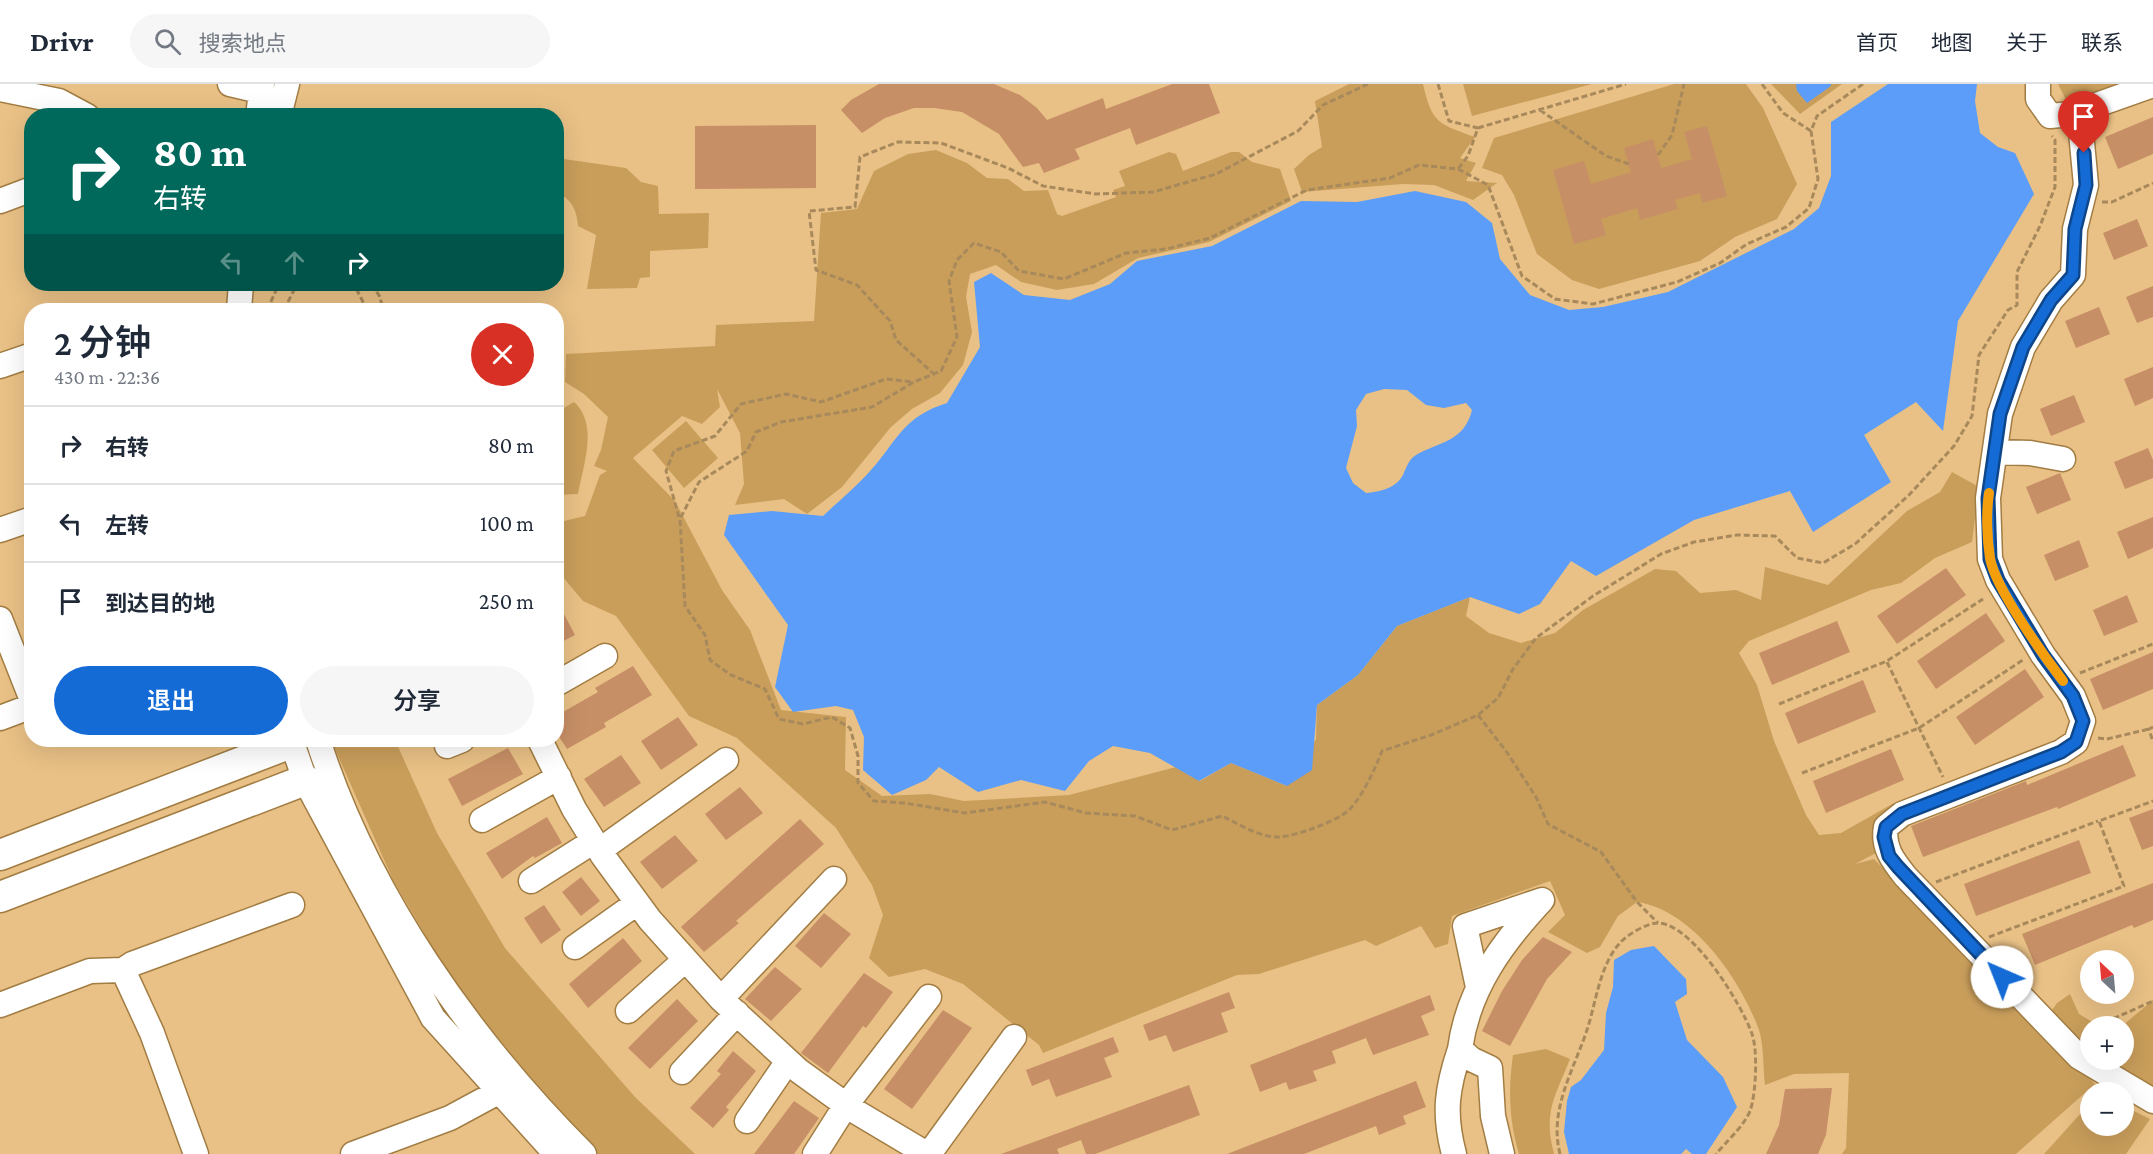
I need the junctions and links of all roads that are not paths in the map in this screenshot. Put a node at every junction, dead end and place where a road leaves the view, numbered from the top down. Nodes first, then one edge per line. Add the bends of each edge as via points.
1 (230, 84) edge
2 (288, 84) edge
3 (2038, 84) edge
4 (2153, 85) edge
5 (261, 87) edge
6 (0, 89) edge
7 (71, 108) edge
8 (259, 108) edge
9 (281, 108) edge
10 (2079, 111) junction
11 (24, 192) edge
12 (0, 201) edge
13 (24, 358) edge
14 (0, 366) edge
15 (1995, 452) junction
16 (2063, 459) dead end
17 (24, 522) edge
18 (0, 530) edge
19 (0, 619) edge
20 (605, 656) dead end
21 (564, 679) edge
22 (24, 680) edge
23 (24, 709) edge
24 (0, 718) edge
25 (284, 747) edge
26 (301, 747) edge
27 (303, 747) edge
28 (544, 747) edge
29 (726, 760) dead end
30 (559, 777) junction
31 (305, 780) junction
32 (482, 820) dead end
33 (597, 846) junction
34 (0, 855) edge
35 (834, 879) dead end
36 (531, 881) dead end
37 (0, 897) edge
38 (637, 903) junction
39 (292, 905) dead end
40 (575, 947) dead end
41 (686, 960) junction
42 (123, 970) junction
43 (1478, 987) dead end
44 (929, 997) dead end
45 (0, 1005) edge
46 (729, 1006) junction
47 (628, 1011) dead end
48 (1014, 1037) dead end
49 (1460, 1049) junction
50 (788, 1061) junction
51 (682, 1072) dead end
52 (500, 1091) junction
53 (2153, 1101) edge
54 (846, 1105) junction
55 (747, 1121) dead end
56 (196, 1154) edge
57 (353, 1154) edge
58 (556, 1154) edge
59 (584, 1154) edge
60 (815, 1154) edge
61 (928, 1154) edge
62 (1454, 1154) edge
63 (1502, 1154) edge

1 - 5 street
2 - 9 street
3 - 10 street via 2038,99 2050,116
4 - 10 street
5 - 8 street
6 - 7 street
10 - 15 street via 2086,185 2075,229 2073,275 2051,300 2023,347 2000,414
11 - 12 street
13 - 14 street
15 - 16 street
15 - 53 street via 1988,498 1990,559 1998,580 2073,696 2083,721 2076,742 2061,752 1902,814 1886,827 1884,837 1889,856 1917,889 2079,1057
17 - 18 street
19 - 22 street
20 - 21 street
23 - 24 street
25 - 34 main road
26 - 31 street
27 - 59 street via 414,942 473,1029 540,1110
28 - 30 street
29 - 33 street
30 - 32 street
30 - 33 street
31 - 37 main road
31 - 52 street via 434,1018
33 - 36 street
33 - 38 street
35 - 46 street
38 - 40 street
38 - 41 street
39 - 42 street
41 - 46 street
41 - 47 street
42 - 45 street via 90,971
42 - 56 street via 152,1033
43 - 49 street via 1463,1024
44 - 54 street
46 - 50 street
46 - 51 street
48 - 61 street
49 - 62 street via 1450,1077 1446,1124
49 - 63 street via 1490,1068 1493,1116
50 - 54 street
50 - 55 street
52 - 57 street via 450,1118
52 - 58 street
54 - 60 street
54 - 61 street

